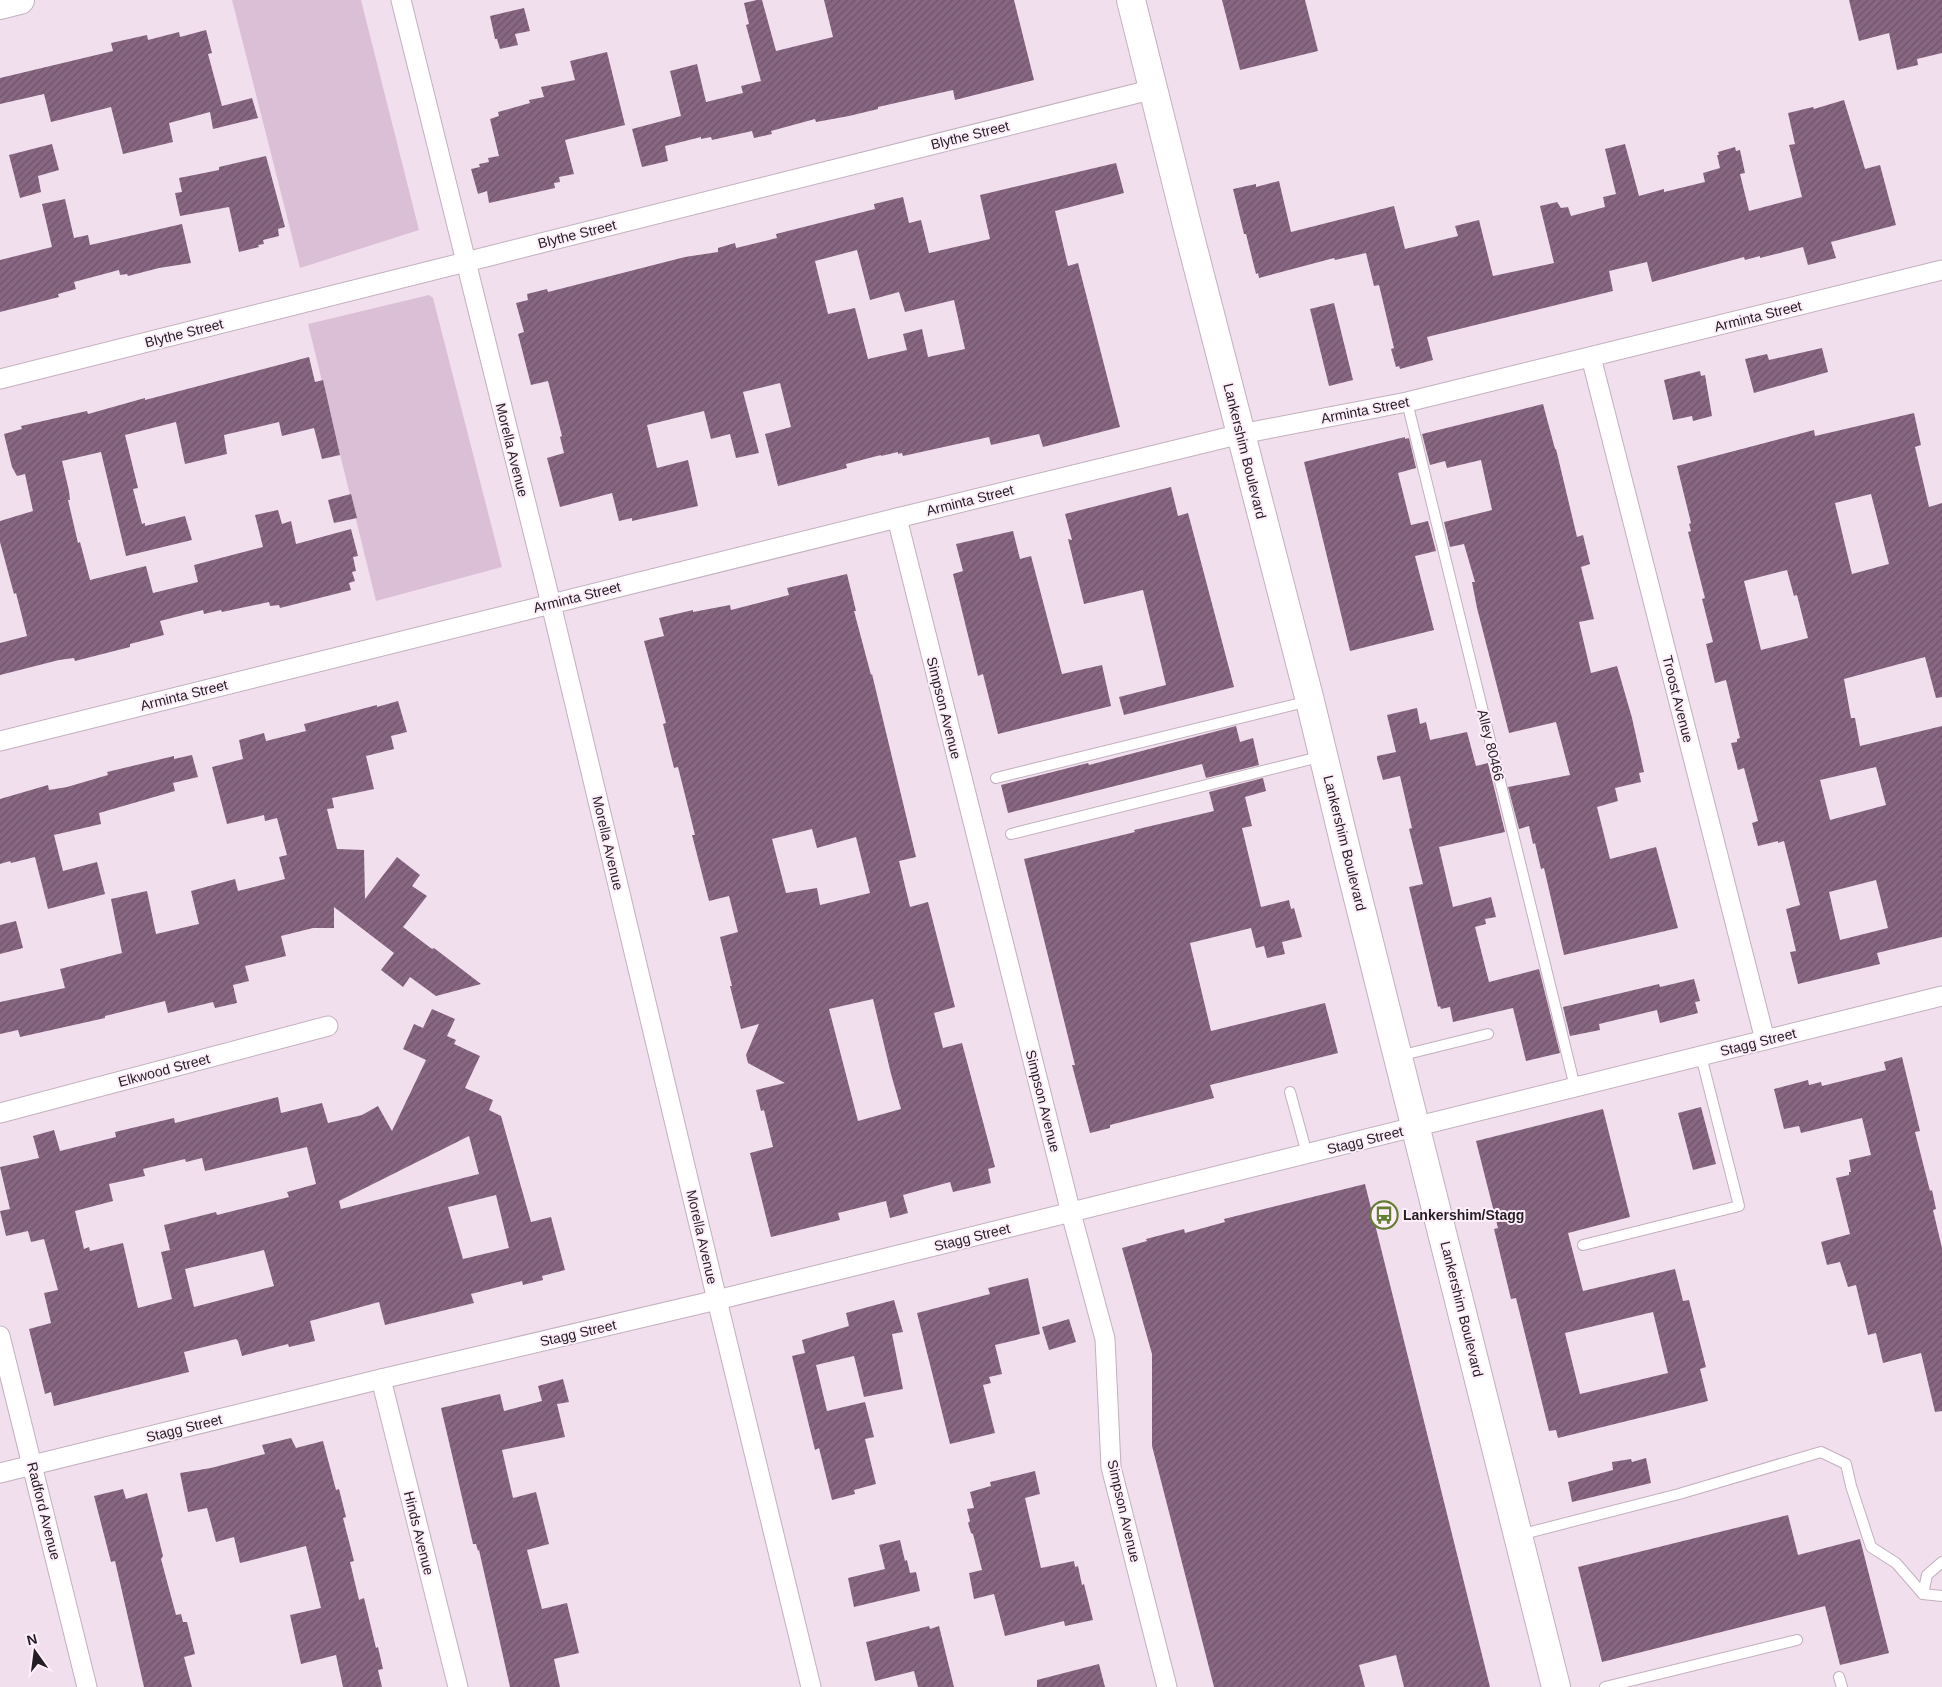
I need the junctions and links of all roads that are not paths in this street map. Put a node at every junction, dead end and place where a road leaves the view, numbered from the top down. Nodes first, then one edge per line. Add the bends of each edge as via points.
1 (20, 0) edge
2 (401, 0) edge
3 (1131, 0) edge
4 (0, 5) edge
5 (1154, 89) junction
6 (465, 263) junction
7 (1941, 273) edge
8 (1591, 357) junction
9 (0, 379) edge
10 (1407, 402) junction
11 (1241, 434) junction
12 (896, 518) junction
13 (551, 604) junction
14 (1310, 701) junction
15 (0, 741) edge
16 (1324, 756) junction
17 (996, 778) dead end
18 (1011, 834) dead end
19 (1941, 1001) edge
20 (328, 1026) dead end
21 (1488, 1034) dead end
22 (1765, 1040) junction
23 (1398, 1056) junction
24 (1701, 1056) junction
25 (1575, 1087) junction
26 (1290, 1092) dead end
27 (0, 1113) edge
28 (1416, 1127) junction
29 (1306, 1154) junction
30 (1070, 1213) junction
31 (1584, 1245) dead end
32 (717, 1300) junction
33 (0, 1336) edge
34 (381, 1379) junction
35 (32, 1466) junction
36 (0, 1474) edge
37 (1518, 1536) junction
38 (1942, 1562) edge
39 (1923, 1594) junction
40 (1942, 1596) edge
41 (1797, 1640) dead end
42 (87, 1687) edge
43 (458, 1687) edge
44 (811, 1687) edge
45 (1167, 1687) edge
46 (1556, 1687) edge
47 (1606, 1687) edge

1 - 4 main road
2 - 6 street, Morella Avenue
3 - 5 main road, Lankershim Boulevard
5 - 6 street, Blythe Street
5 - 11 main road, Lankershim Boulevard
6 - 9 street, Blythe Street
6 - 13 street, Morella Avenue
7 - 8 street, Arminta Street
8 - 10 street, Arminta Street
8 - 22 street, Troost Avenue
10 - 11 street, Arminta Street
10 - 25 lane, Alley 80466
11 - 12 street, Arminta Street
11 - 14 main road, Lankershim Boulevard
12 - 13 street, Arminta Street
12 - 30 street, Simpson Avenue
13 - 15 street, Arminta Street
13 - 32 street, Morella Avenue
14 - 16 main road, Lankershim Boulevard
14 - 17 lane
16 - 18 lane
16 - 23 main road, Lankershim Boulevard
19 - 22 street, Stagg Street
20 - 27 street, Elkwood Street
21 - 23 lane
22 - 24 street, Stagg Street
23 - 28 main road, Lankershim Boulevard
24 - 25 street, Stagg Street
24 - 31 lane via 1739,1206
25 - 28 street, Stagg Street
26 - 29 lane
28 - 29 street, Stagg Street
28 - 37 main road, Lankershim Boulevard
29 - 30 street, Stagg Street
30 - 32 street, Stagg Street
30 - 45 street, Simpson Avenue via 1105,1339 1111,1467
32 - 34 street, Stagg Street
32 - 44 street, Morella Avenue
33 - 35 street, Radford Avenue
34 - 35 street, Stagg Street
34 - 43 street, Hinds Avenue
35 - 36 street, Stagg Street
35 - 42 street, Radford Avenue
37 - 39 lane via 1679,1494 1821,1452 1846,1464 1871,1547 1896,1563
37 - 46 main road, Lankershim Boulevard
38 - 39 lane via 1927,1575
39 - 40 lane
41 - 47 lane

